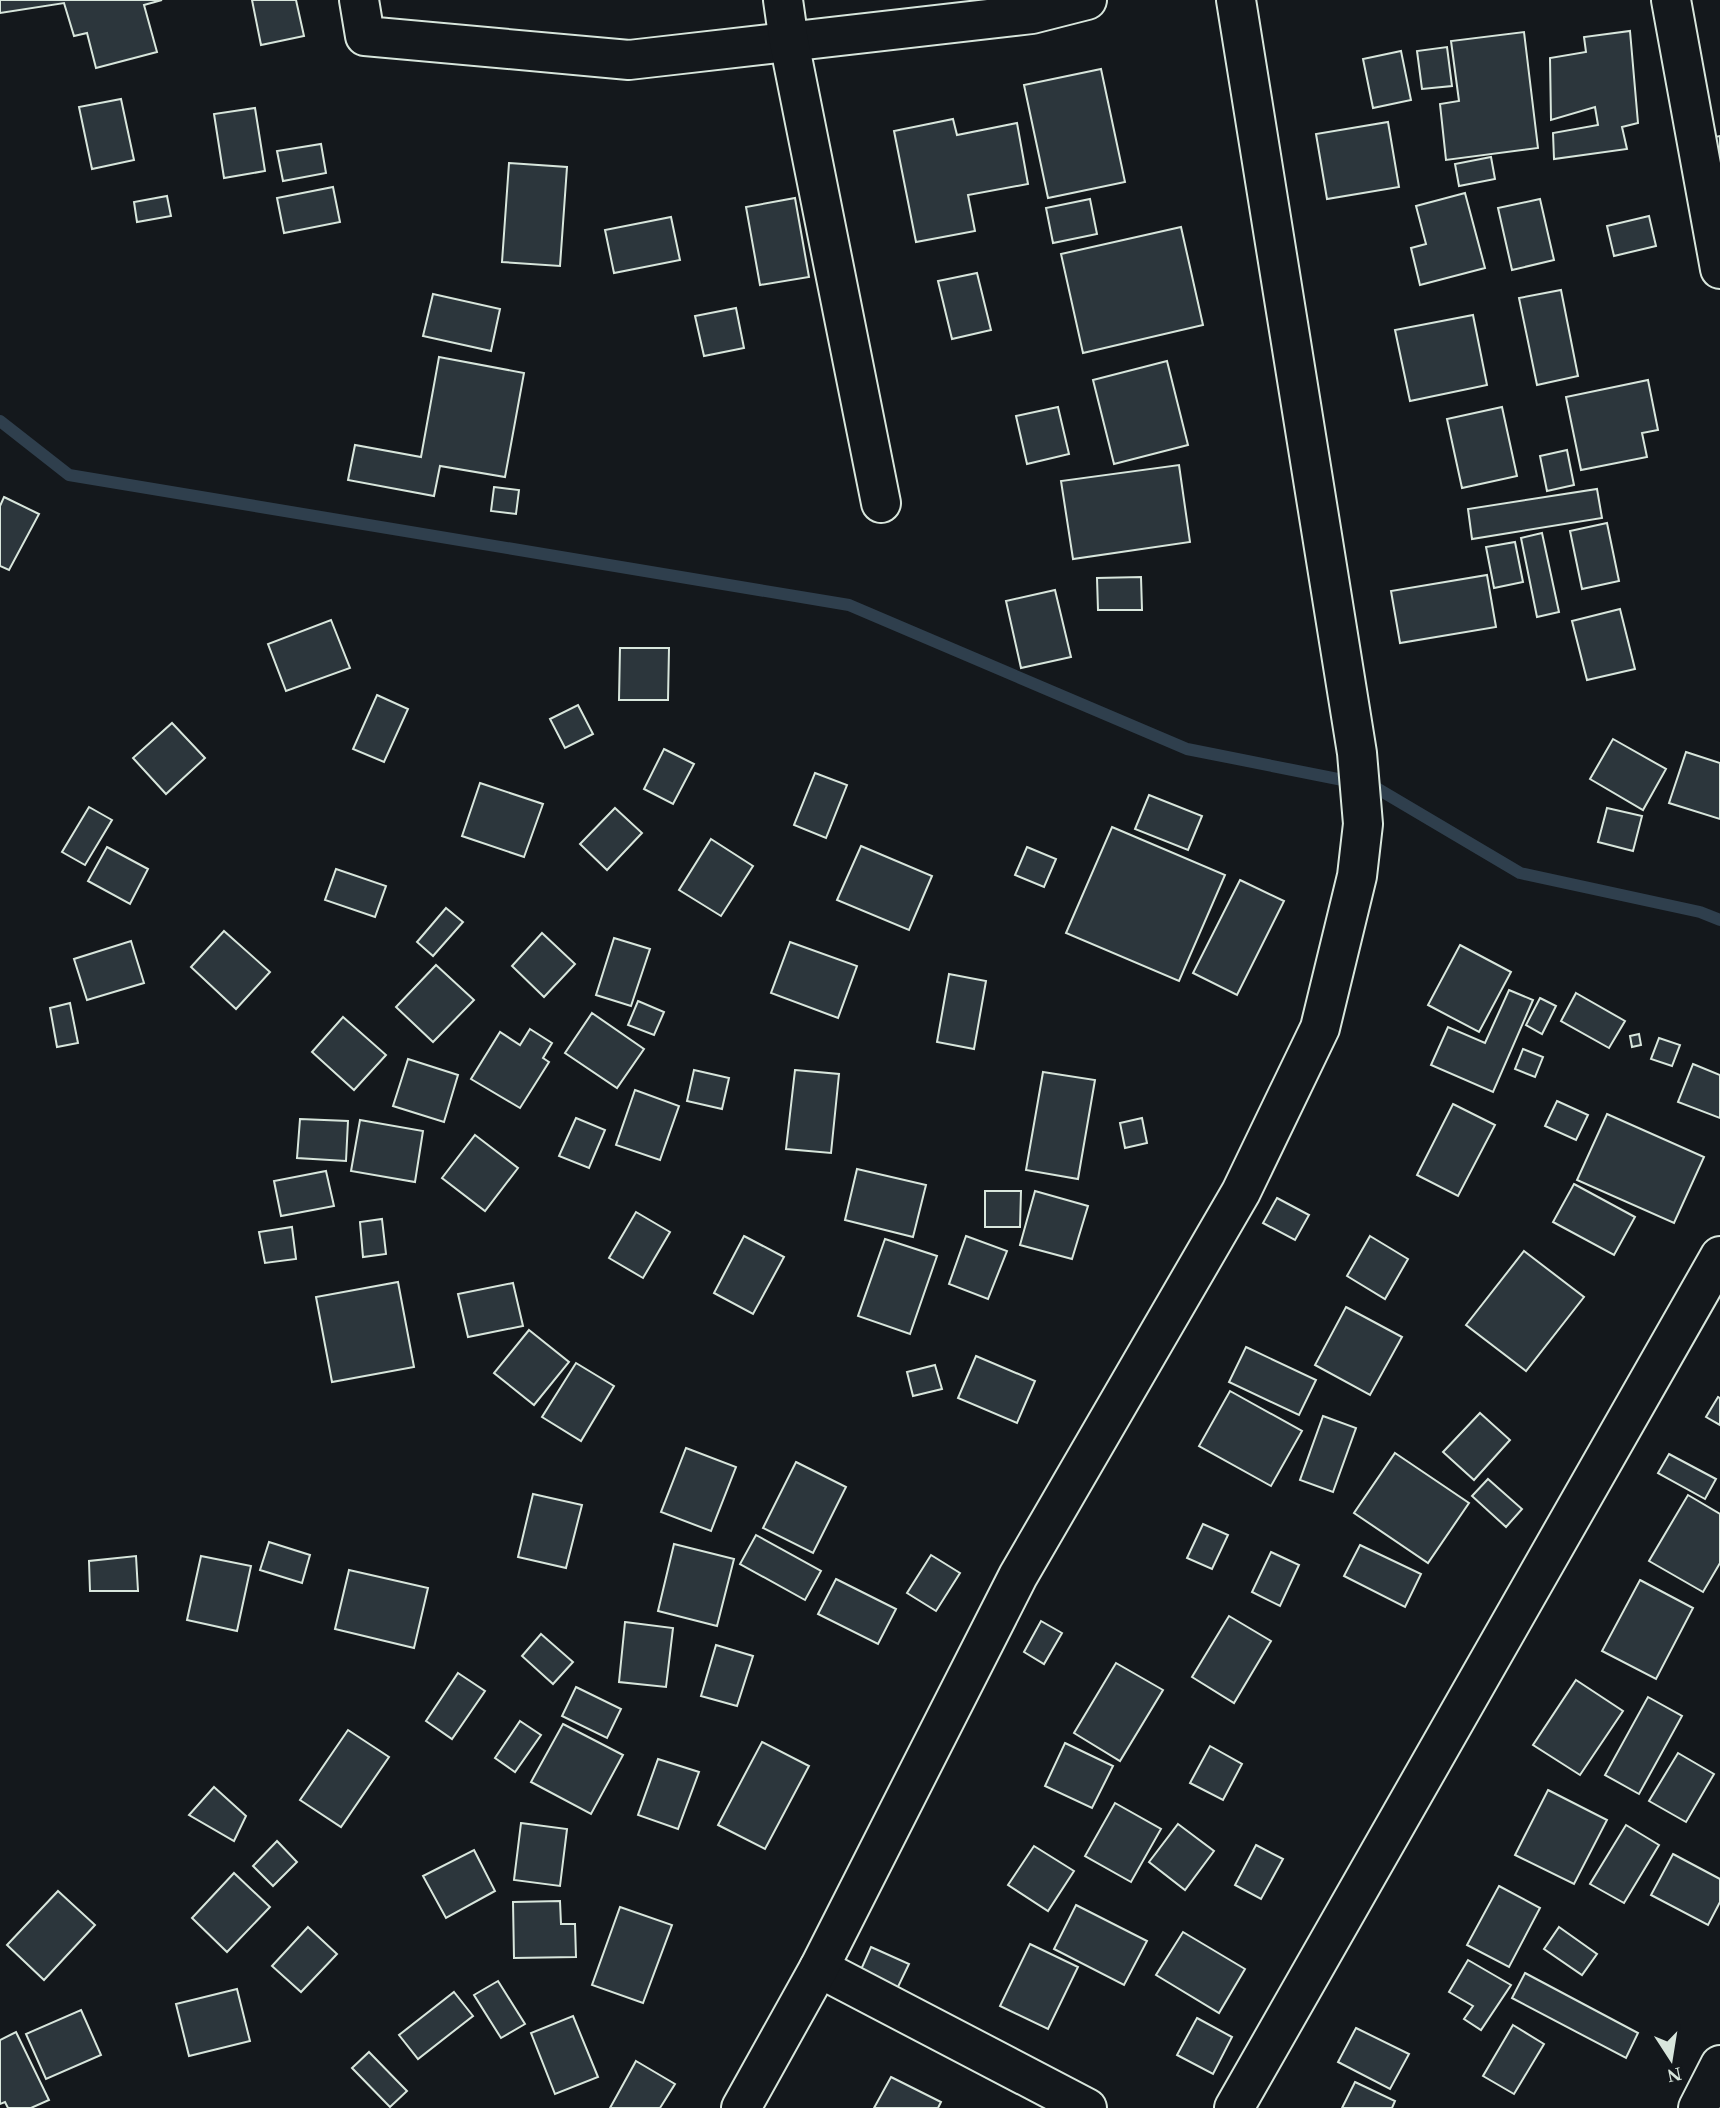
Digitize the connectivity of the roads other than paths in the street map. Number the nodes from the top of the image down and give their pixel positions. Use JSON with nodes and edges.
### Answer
{"nodes":[{"id":1,"x":359,"y":0,"type":"edge"},
{"id":2,"x":782,"y":0,"type":"edge"},
{"id":3,"x":1087,"y":0,"type":"edge"},
{"id":4,"x":1236,"y":0,"type":"edge"},
{"id":5,"x":1671,"y":0,"type":"edge"},
{"id":6,"x":789,"y":42,"type":"junction"},
{"id":7,"x":1720,"y":269,"type":"edge"},
{"id":8,"x":881,"y":503,"type":"dead end"},
{"id":9,"x":1720,"y":1256,"type":"edge"},
{"id":10,"x":819,"y":1968,"type":"junction"},
{"id":11,"x":1720,"y":2065,"type":"edge"},
{"id":12,"x":741,"y":2108,"type":"edge"},
{"id":13,"x":1087,"y":2108,"type":"edge"},
{"id":14,"x":1234,"y":2108,"type":"edge"},
{"id":15,"x":1698,"y":2108,"type":"edge"}],
"edges":[{"from":1,"to":6,"type":"street"},
{"from":2,"to":6,"type":"street"},
{"from":3,"to":6,"type":"street"},
{"from":4,"to":10,"type":"street"},
{"from":5,"to":7,"type":"street"},
{"from":6,"to":8,"type":"street"},
{"from":9,"to":14,"type":"street"},
{"from":10,"to":12,"type":"street"},
{"from":10,"to":13,"type":"street"},
{"from":11,"to":15,"type":"street"}]}
